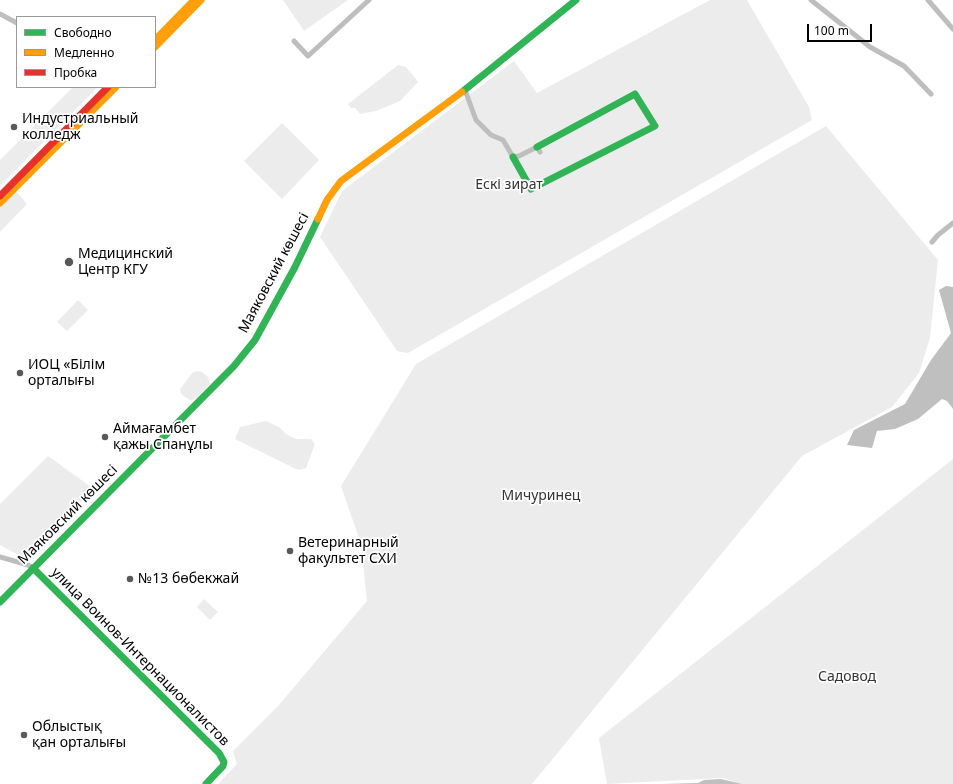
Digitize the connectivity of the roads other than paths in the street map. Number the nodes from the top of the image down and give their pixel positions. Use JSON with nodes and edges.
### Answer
{"nodes":[{"id":1,"x":194,"y":0,"type":"edge"},
{"id":2,"x":201,"y":0,"type":"edge"},
{"id":3,"x":369,"y":0,"type":"edge"},
{"id":4,"x":576,"y":0,"type":"edge"},
{"id":5,"x":811,"y":0,"type":"edge"},
{"id":6,"x":928,"y":0,"type":"edge"},
{"id":7,"x":0,"y":14,"type":"edge"},
{"id":8,"x":16,"y":22,"type":"edge"},
{"id":9,"x":953,"y":29,"type":"edge"},
{"id":10,"x":156,"y":39,"type":"edge"},
{"id":11,"x":294,"y":41,"type":"dead end"},
{"id":12,"x":156,"y":46,"type":"edge"},
{"id":13,"x":465,"y":90,"type":"junction"},
{"id":14,"x":104,"y":91,"type":"edge"},
{"id":15,"x":931,"y":94,"type":"dead end"},
{"id":16,"x":538,"y":150,"type":"joint"},
{"id":17,"x":513,"y":157,"type":"junction"},
{"id":18,"x":0,"y":196,"type":"edge"},
{"id":19,"x":0,"y":203,"type":"edge"},
{"id":20,"x":953,"y":223,"type":"edge"},
{"id":21,"x":932,"y":242,"type":"dead end"},
{"id":22,"x":0,"y":557,"type":"edge"},
{"id":23,"x":33,"y":568,"type":"junction"},
{"id":24,"x":0,"y":602,"type":"edge"},
{"id":25,"x":206,"y":784,"type":"edge"}],
"edges":[{"from":1,"to":10,"type":"main road"},
{"from":2,"to":12,"type":"main road"},
{"from":3,"to":11,"type":"street"},
{"from":4,"to":13,"type":"main road","name":"Маяковский көшесі"},
{"from":5,"to":15,"type":"street"},
{"from":6,"to":9,"type":"street"},
{"from":7,"to":8,"type":"street"},
{"from":13,"to":17,"type":"street"},
{"from":13,"to":23,"type":"main road","name":"Маяковский көшесі"},
{"from":14,"to":18,"type":"main road"},
{"from":14,"to":19,"type":"main road"},
{"from":16,"to":17,"type":"street"},
{"from":16,"to":17,"type":"main road"},
{"from":20,"to":21,"type":"street"},
{"from":22,"to":23,"type":"street"},
{"from":23,"to":24,"type":"main road","name":"Маяковский көшесі"},
{"from":23,"to":25,"type":"main road","name":"улица Воинов-Интернационалистов"}]}
